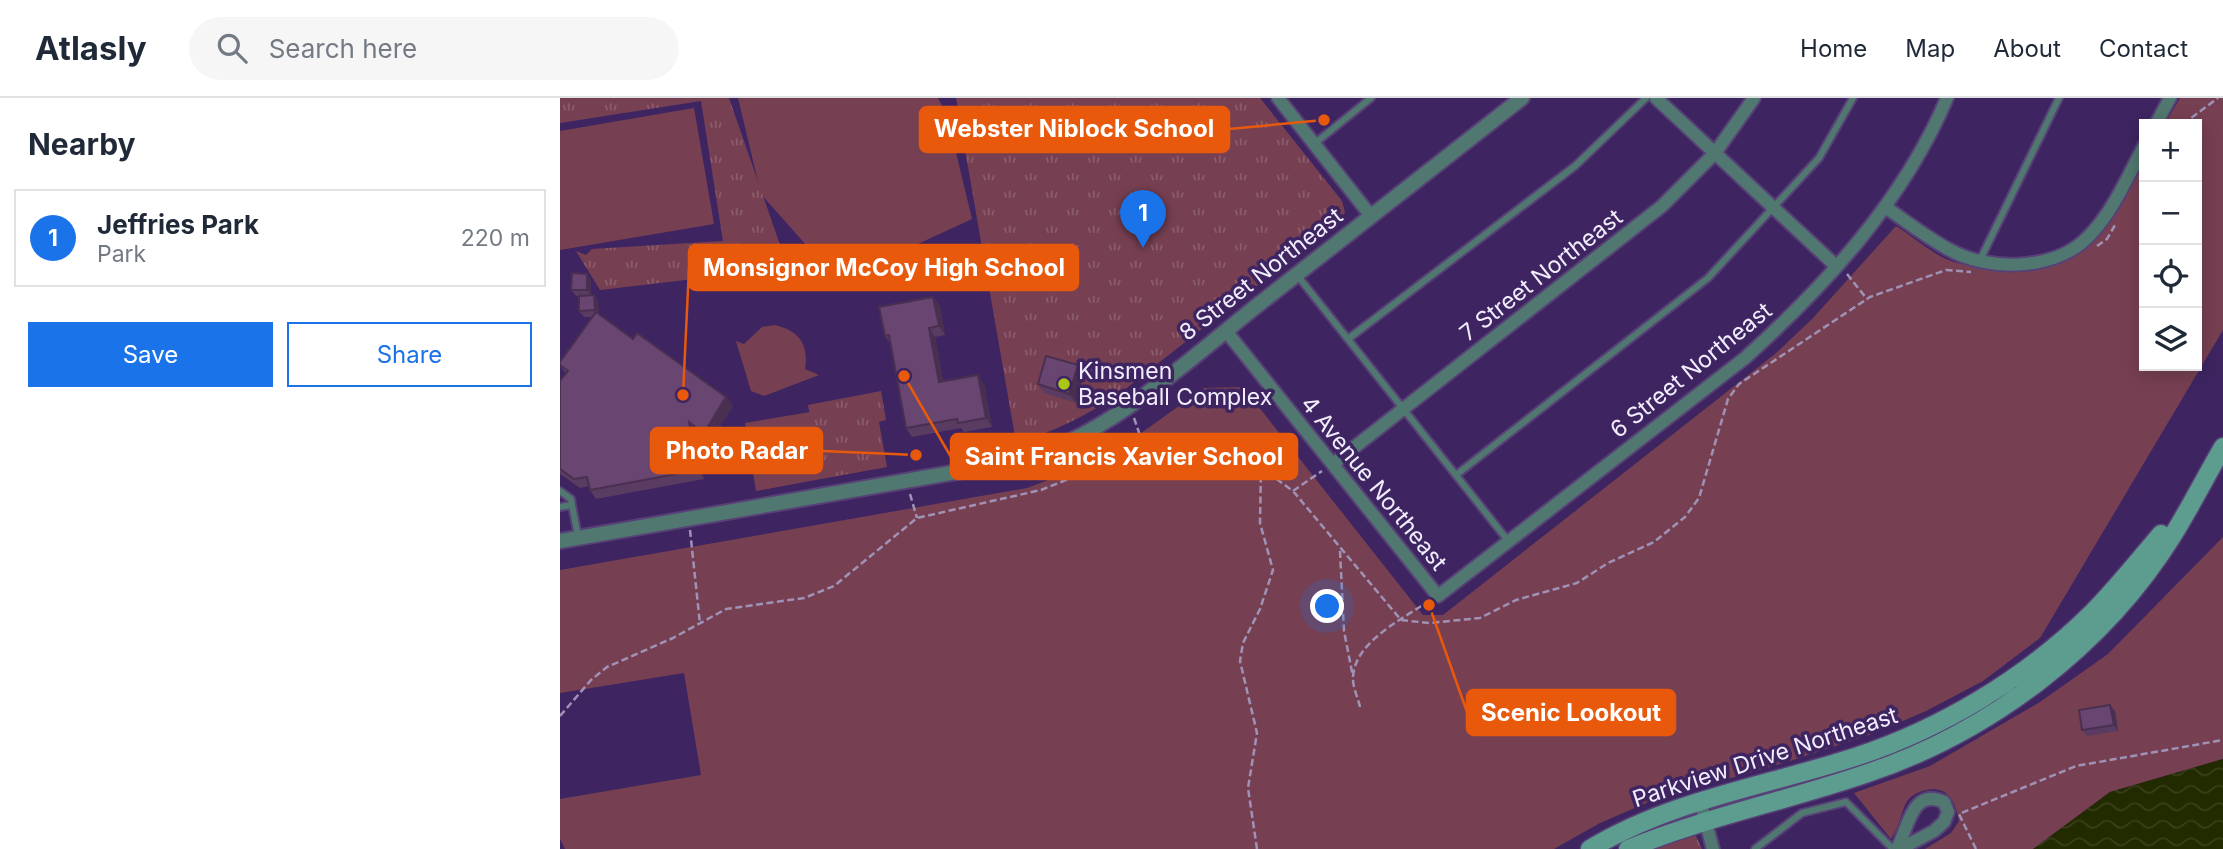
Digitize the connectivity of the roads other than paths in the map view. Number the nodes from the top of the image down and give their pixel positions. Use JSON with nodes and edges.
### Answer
{"nodes":[{"id":1,"x":1278,"y":98,"type":"edge"},
{"id":2,"x":1371,"y":98,"type":"edge"},
{"id":3,"x":1522,"y":98,"type":"edge"},
{"id":4,"x":1646,"y":98,"type":"edge"},
{"id":5,"x":1656,"y":98,"type":"edge"},
{"id":6,"x":1754,"y":98,"type":"edge"},
{"id":7,"x":1853,"y":98,"type":"edge"},
{"id":8,"x":1947,"y":98,"type":"edge"},
{"id":9,"x":2059,"y":98,"type":"edge"},
{"id":10,"x":2170,"y":98,"type":"edge"},
{"id":11,"x":2159,"y":119,"type":"edge"},
{"id":12,"x":1314,"y":144,"type":"junction"},
{"id":13,"x":1715,"y":153,"type":"junction"},
{"id":14,"x":2139,"y":155,"type":"edge"},
{"id":15,"x":1885,"y":207,"type":"junction"},
{"id":16,"x":1775,"y":209,"type":"junction"},
{"id":17,"x":1371,"y":216,"type":"junction"},
{"id":18,"x":1980,"y":260,"type":"junction"},
{"id":19,"x":1836,"y":266,"type":"junction"},
{"id":20,"x":1297,"y":275,"type":"junction"},
{"id":21,"x":1226,"y":331,"type":"junction"},
{"id":22,"x":1348,"y":339,"type":"junction"},
{"id":23,"x":1403,"y":409,"type":"junction"},
{"id":24,"x":2223,"y":447,"type":"edge"},
{"id":25,"x":1333,"y":464,"type":"junction"},
{"id":26,"x":1456,"y":475,"type":"junction"},
{"id":27,"x":2201,"y":486,"type":"junction"},
{"id":28,"x":560,"y":491,"type":"edge"},
{"id":29,"x":572,"y":505,"type":"junction"},
{"id":30,"x":560,"y":507,"type":"edge"},
{"id":31,"x":579,"y":538,"type":"junction"},
{"id":32,"x":560,"y":541,"type":"edge"},
{"id":33,"x":1509,"y":542,"type":"junction"},
{"id":34,"x":1438,"y":596,"type":"joint"},
{"id":35,"x":1700,"y":801,"type":"junction"},
{"id":36,"x":1705,"y":820,"type":"junction"},
{"id":37,"x":1590,"y":849,"type":"edge"},
{"id":38,"x":1628,"y":849,"type":"edge"},
{"id":39,"x":1713,"y":849,"type":"edge"},
{"id":40,"x":1755,"y":849,"type":"edge"},
{"id":41,"x":1897,"y":849,"type":"edge"}],
"edges":[{"from":1,"to":12,"type":"street"},
{"from":2,"to":12,"type":"lane"},
{"from":3,"to":17,"type":"street","name":"8 Street Northeast"},
{"from":4,"to":22,"type":"lane"},
{"from":5,"to":13,"type":"street"},
{"from":6,"to":13,"type":"street","name":"7 Street Northeast"},
{"from":7,"to":16,"type":"lane"},
{"from":8,"to":15,"type":"street","name":"6 Street Northeast"},
{"from":9,"to":18,"type":"lane"},
{"from":10,"to":11,"type":"street"},
{"from":12,"to":17,"type":"street"},
{"from":13,"to":16,"type":"street"},
{"from":13,"to":23,"type":"street","name":"7 Street Northeast"},
{"from":14,"to":18,"type":"street"},
{"from":15,"to":18,"type":"street"},
{"from":15,"to":19,"type":"street","name":"6 Street Northeast"},
{"from":16,"to":19,"type":"street"},
{"from":16,"to":26,"type":"lane"},
{"from":17,"to":20,"type":"street","name":"8 Street Northeast"},
{"from":19,"to":33,"type":"street","name":"6 Street Northeast"},
{"from":20,"to":21,"type":"street","name":"8 Street Northeast"},
{"from":20,"to":22,"type":"lane"},
{"from":21,"to":25,"type":"street","name":"4 Avenue Northeast"},
{"from":21,"to":31,"type":"street","name":"8 Street Northeast"},
{"from":22,"to":23,"type":"lane"},
{"from":23,"to":25,"type":"street","name":"7 Street Northeast"},
{"from":23,"to":26,"type":"lane"},
{"from":24,"to":27,"type":"main road","name":"Parkview Drive Northeast"},
{"from":25,"to":34,"type":"street","name":"4 Avenue Northeast"},
{"from":26,"to":33,"type":"lane"},
{"from":27,"to":35,"type":"main road","name":"Parkview Drive Northeast"},
{"from":27,"to":36,"type":"main road","name":"Parkview Drive Northeast"},
{"from":28,"to":29,"type":"lane"},
{"from":29,"to":30,"type":"lane"},
{"from":29,"to":31,"type":"lane"},
{"from":31,"to":32,"type":"street","name":"8 Street Northeast"},
{"from":33,"to":34,"type":"street","name":"6 Street Northeast"},
{"from":35,"to":36,"type":"street"},
{"from":35,"to":37,"type":"main road","name":"Parkview Drive Northeast"},
{"from":36,"to":38,"type":"main road","name":"Parkview Drive Northeast"},
{"from":36,"to":39,"type":"street"},
{"from":40,"to":41,"type":"lane"}]}
